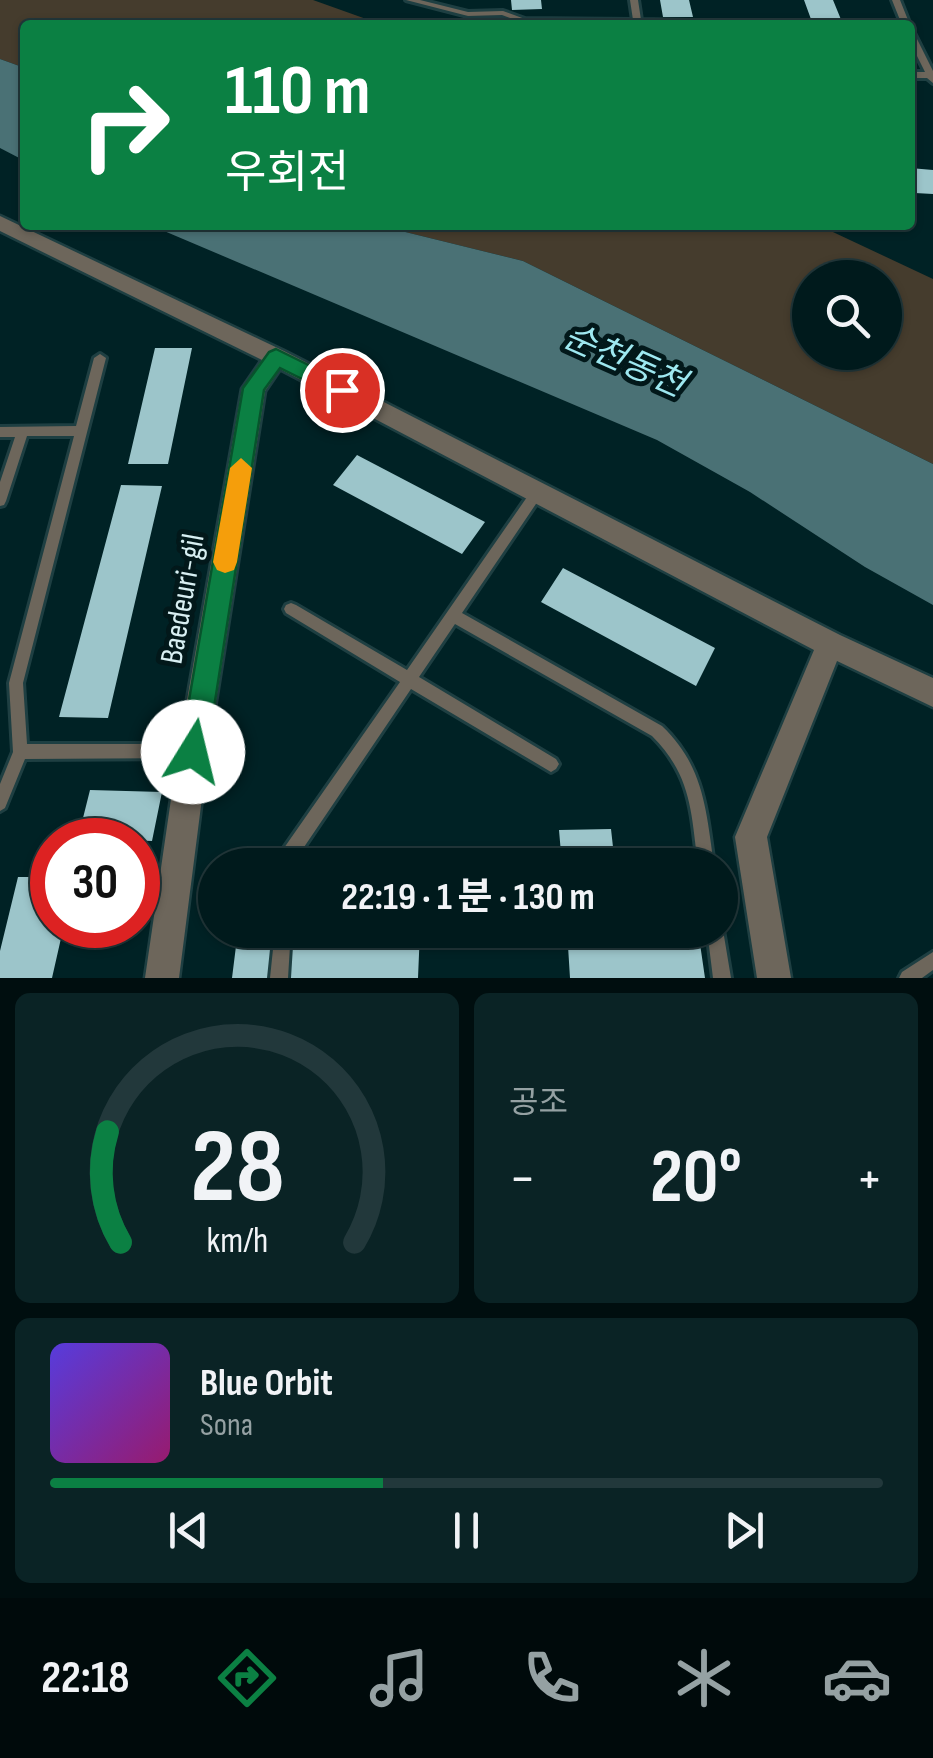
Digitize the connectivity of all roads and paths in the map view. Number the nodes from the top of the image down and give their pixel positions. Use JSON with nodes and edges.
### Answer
{"nodes":[{"id":1,"x":410,"y":0,"type":"edge"},
{"id":2,"x":521,"y":20,"type":"edge"},
{"id":3,"x":915,"y":44,"type":"edge"},
{"id":4,"x":932,"y":77,"type":"edge"},
{"id":5,"x":2,"y":227,"type":"edge"},
{"id":6,"x":276,"y":357,"type":"junction"},
{"id":7,"x":100,"y":358,"type":"dead end"},
{"id":8,"x":80,"y":431,"type":"junction"},
{"id":9,"x":0,"y":432,"type":"edge"},
{"id":10,"x":22,"y":432,"type":"junction"},
{"id":11,"x":538,"y":491,"type":"junction"},
{"id":12,"x":0,"y":501,"type":"edge"},
{"id":13,"x":292,"y":609,"type":"dead end"},
{"id":14,"x":453,"y":615,"type":"junction"},
{"id":15,"x":830,"y":644,"type":"junction"},
{"id":16,"x":409,"y":680,"type":"junction"},
{"id":17,"x":933,"y":692,"type":"edge"},
{"id":18,"x":20,"y":752,"type":"junction"},
{"id":19,"x":193,"y":752,"type":"junction"},
{"id":20,"x":551,"y":764,"type":"dead end"},
{"id":21,"x":0,"y":802,"type":"edge"},
{"id":22,"x":294,"y":848,"type":"edge"},
{"id":23,"x":703,"y":848,"type":"edge"},
{"id":24,"x":282,"y":948,"type":"edge"},
{"id":25,"x":718,"y":948,"type":"edge"},
{"id":26,"x":933,"y":960,"type":"edge"},
{"id":27,"x":162,"y":978,"type":"edge"},
{"id":28,"x":279,"y":978,"type":"edge"},
{"id":29,"x":722,"y":978,"type":"edge"},
{"id":30,"x":774,"y":978,"type":"edge"},
{"id":31,"x":908,"y":978,"type":"edge"}],
"edges":[{"from":1,"to":2,"type":"lane"},
{"from":3,"to":4,"type":"lane"},
{"from":5,"to":6,"type":"street"},
{"from":6,"to":11,"type":"street"},
{"from":6,"to":19,"type":"street","name":"Baedeuri-gil"},
{"from":7,"to":8,"type":"lane"},
{"from":8,"to":10,"type":"lane"},
{"from":8,"to":18,"type":"lane"},
{"from":9,"to":10,"type":"lane"},
{"from":10,"to":12,"type":"lane"},
{"from":11,"to":14,"type":"lane"},
{"from":11,"to":15,"type":"street"},
{"from":13,"to":16,"type":"lane"},
{"from":14,"to":16,"type":"lane"},
{"from":14,"to":23,"type":"lane"},
{"from":15,"to":17,"type":"street"},
{"from":15,"to":30,"type":"street"},
{"from":16,"to":20,"type":"lane"},
{"from":16,"to":22,"type":"lane"},
{"from":18,"to":19,"type":"lane"},
{"from":18,"to":21,"type":"lane"},
{"from":19,"to":27,"type":"street","name":"Baedeuri-gil"},
{"from":24,"to":28,"type":"lane"},
{"from":25,"to":29,"type":"lane"},
{"from":26,"to":31,"type":"lane"}]}
